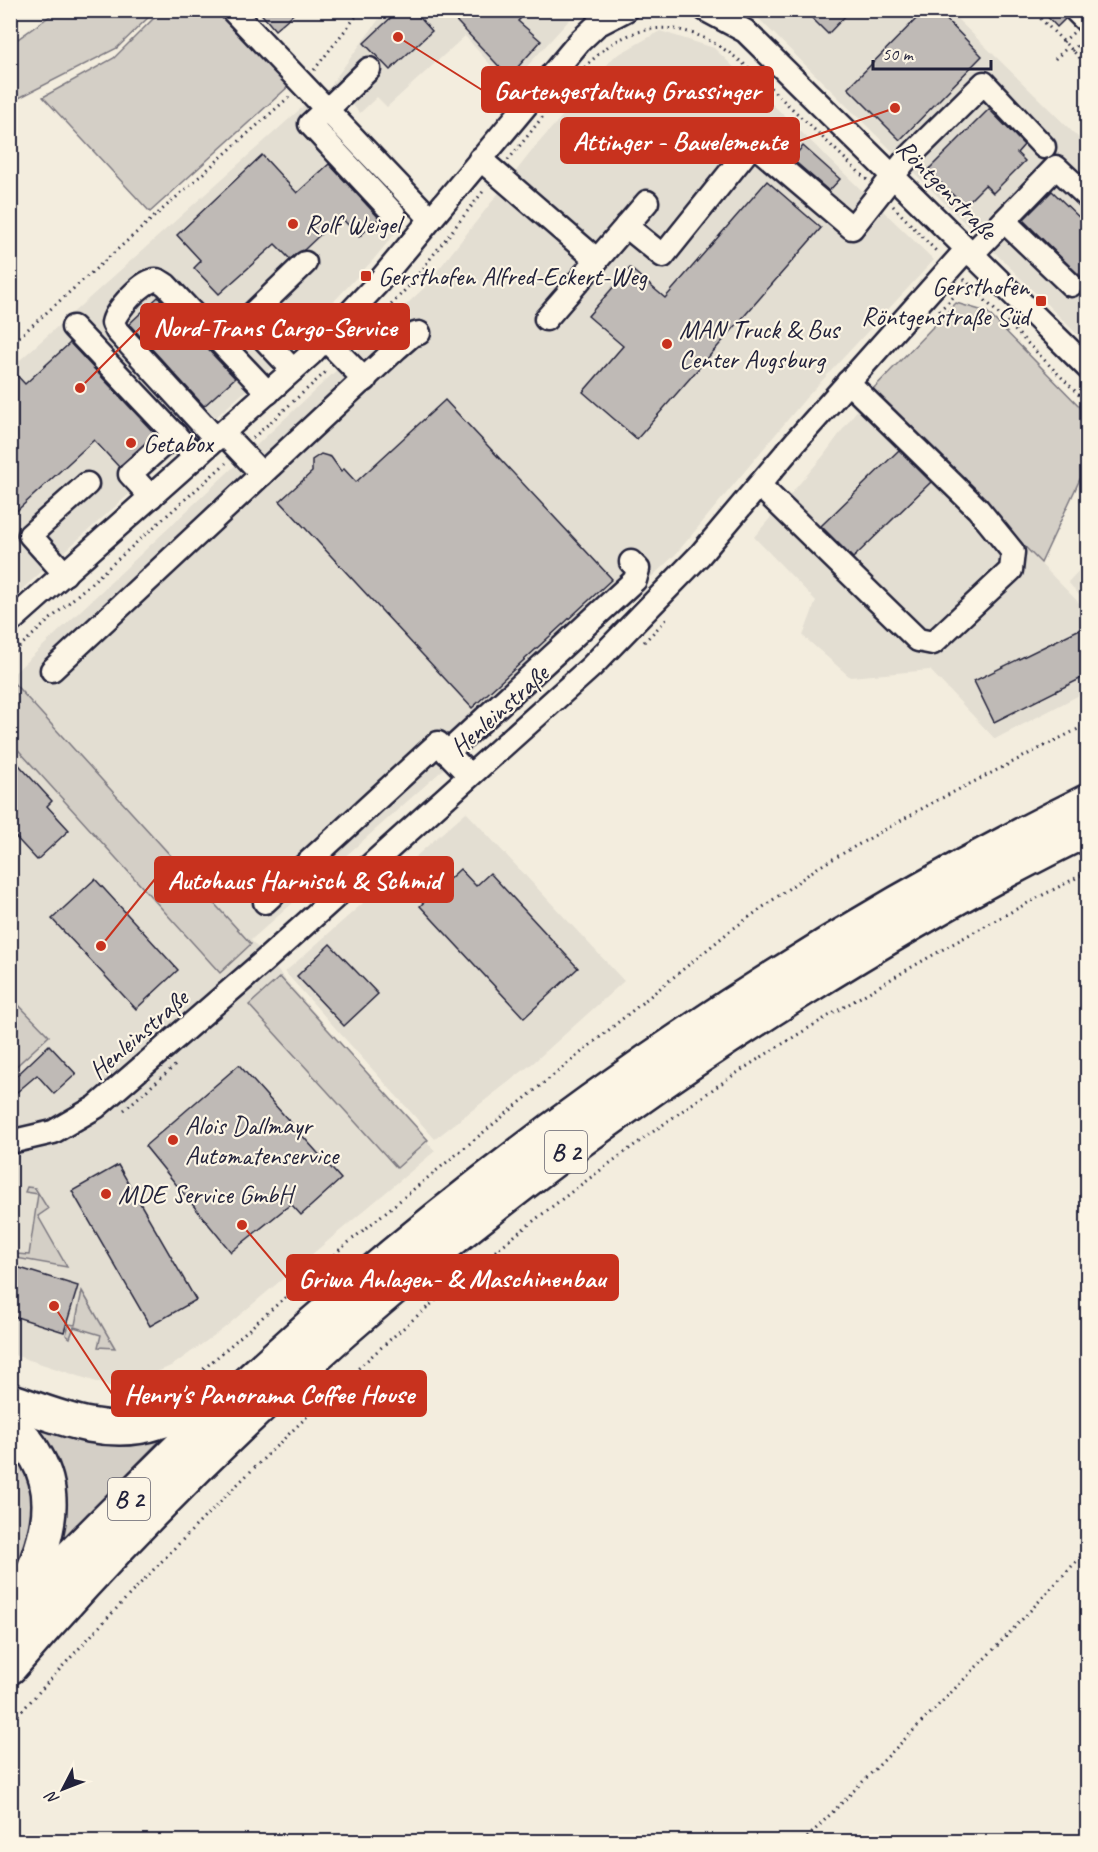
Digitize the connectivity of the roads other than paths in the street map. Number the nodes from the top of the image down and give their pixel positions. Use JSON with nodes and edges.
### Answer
{"nodes":[{"id":1,"x":232,"y":10,"type":"edge"},
{"id":2,"x":626,"y":10,"type":"edge"},
{"id":3,"x":706,"y":10,"type":"edge"},
{"id":4,"x":1075,"y":10,"type":"edge"},
{"id":5,"x":1088,"y":23,"type":"edge"},
{"id":6,"x":369,"y":69,"type":"dead end"},
{"id":7,"x":327,"y":110,"type":"junction"},
{"id":8,"x":1044,"y":147,"type":"dead end"},
{"id":9,"x":374,"y":159,"type":"junction"},
{"id":10,"x":480,"y":159,"type":"junction"},
{"id":11,"x":357,"y":175,"type":"junction"},
{"id":12,"x":894,"y":176,"type":"junction"},
{"id":13,"x":1088,"y":197,"type":"edge"},
{"id":14,"x":647,"y":202,"type":"dead end"},
{"id":15,"x":394,"y":214,"type":"dead end"},
{"id":16,"x":431,"y":219,"type":"junction"},
{"id":17,"x":1004,"y":221,"type":"junction"},
{"id":18,"x":627,"y":226,"type":"junction"},
{"id":19,"x":969,"y":252,"type":"junction"},
{"id":20,"x":597,"y":260,"type":"junction"},
{"id":21,"x":305,"y":263,"type":"dead end"},
{"id":22,"x":1071,"y":285,"type":"dead end"},
{"id":23,"x":546,"y":319,"type":"dead end"},
{"id":24,"x":73,"y":327,"type":"dead end"},
{"id":25,"x":419,"y":333,"type":"dead end"},
{"id":26,"x":325,"y":339,"type":"junction"},
{"id":27,"x":1088,"y":368,"type":"edge"},
{"id":28,"x":293,"y":370,"type":"junction"},
{"id":29,"x":365,"y":380,"type":"junction"},
{"id":30,"x":848,"y":382,"type":"junction"},
{"id":31,"x":268,"y":393,"type":"junction"},
{"id":32,"x":175,"y":435,"type":"junction"},
{"id":33,"x":220,"y":436,"type":"junction"},
{"id":34,"x":196,"y":457,"type":"junction"},
{"id":35,"x":262,"y":474,"type":"junction"},
{"id":36,"x":87,"y":484,"type":"dead end"},
{"id":37,"x":760,"y":486,"type":"junction"},
{"id":38,"x":151,"y":497,"type":"junction"},
{"id":39,"x":631,"y":562,"type":"dead end"},
{"id":40,"x":65,"y":574,"type":"junction"},
{"id":41,"x":14,"y":612,"type":"edge"},
{"id":42,"x":52,"y":670,"type":"dead end"},
{"id":43,"x":447,"y":753,"type":"junction"},
{"id":44,"x":469,"y":775,"type":"junction"},
{"id":45,"x":1088,"y":801,"type":"edge"},
{"id":46,"x":1088,"y":829,"type":"edge"},
{"id":47,"x":266,"y":902,"type":"dead end"},
{"id":48,"x":10,"y":1142,"type":"edge"},
{"id":49,"x":245,"y":1383,"type":"junction"},
{"id":50,"x":10,"y":1400,"type":"edge"},
{"id":51,"x":10,"y":1426,"type":"edge"},
{"id":52,"x":13,"y":1618,"type":"edge"},
{"id":53,"x":10,"y":1667,"type":"edge"}],
"edges":[{"from":1,"to":7,"type":"street"},
{"from":2,"to":10,"type":"street"},
{"from":3,"to":12,"type":"street","name":"Röntgenstraße"},
{"from":4,"to":5,"type":"street"},
{"from":6,"to":7,"type":"street"},
{"from":7,"to":9,"type":"street"},
{"from":7,"to":11,"type":"street"},
{"from":8,"to":12,"type":"street"},
{"from":9,"to":11,"type":"street"},
{"from":9,"to":16,"type":"street"},
{"from":10,"to":16,"type":"street"},
{"from":10,"to":20,"type":"street"},
{"from":11,"to":15,"type":"street"},
{"from":12,"to":18,"type":"street"},
{"from":12,"to":19,"type":"street","name":"Röntgenstraße"},
{"from":13,"to":17,"type":"street","name":"Henleinstraße"},
{"from":14,"to":18,"type":"street"},
{"from":16,"to":26,"type":"street"},
{"from":17,"to":19,"type":"street","name":"Henleinstraße"},
{"from":17,"to":22,"type":"street"},
{"from":18,"to":20,"type":"street"},
{"from":19,"to":27,"type":"street","name":"Röntgenstraße"},
{"from":19,"to":30,"type":"street","name":"Henleinstraße"},
{"from":20,"to":23,"type":"street"},
{"from":21,"to":28,"type":"street"},
{"from":24,"to":32,"type":"street"},
{"from":25,"to":29,"type":"street"},
{"from":26,"to":28,"type":"street"},
{"from":26,"to":29,"type":"street"},
{"from":28,"to":31,"type":"street"},
{"from":29,"to":35,"type":"street"},
{"from":30,"to":37,"type":"street","name":"Henleinstraße"},
{"from":30,"to":37,"type":"street"},
{"from":31,"to":33,"type":"street"},
{"from":31,"to":33,"type":"street"},
{"from":32,"to":34,"type":"street"},
{"from":32,"to":38,"type":"street"},
{"from":33,"to":34,"type":"street"},
{"from":33,"to":35,"type":"street"},
{"from":34,"to":38,"type":"street"},
{"from":35,"to":42,"type":"street"},
{"from":36,"to":40,"type":"street"},
{"from":37,"to":44,"type":"street","name":"Henleinstraße"},
{"from":38,"to":40,"type":"street"},
{"from":39,"to":43,"type":"street"},
{"from":40,"to":41,"type":"street"},
{"from":43,"to":44,"type":"street"},
{"from":43,"to":47,"type":"street"},
{"from":44,"to":48,"type":"street","name":"Henleinstraße"},
{"from":45,"to":49,"type":"highway","number":"B 2"},
{"from":46,"to":53,"type":"highway","number":"B 2"},
{"from":49,"to":50,"type":"highway","number":"B 2"},
{"from":49,"to":52,"type":"highway","number":"B 2"},
{"from":51,"to":52,"type":"highway","number":"B 2"}]}
